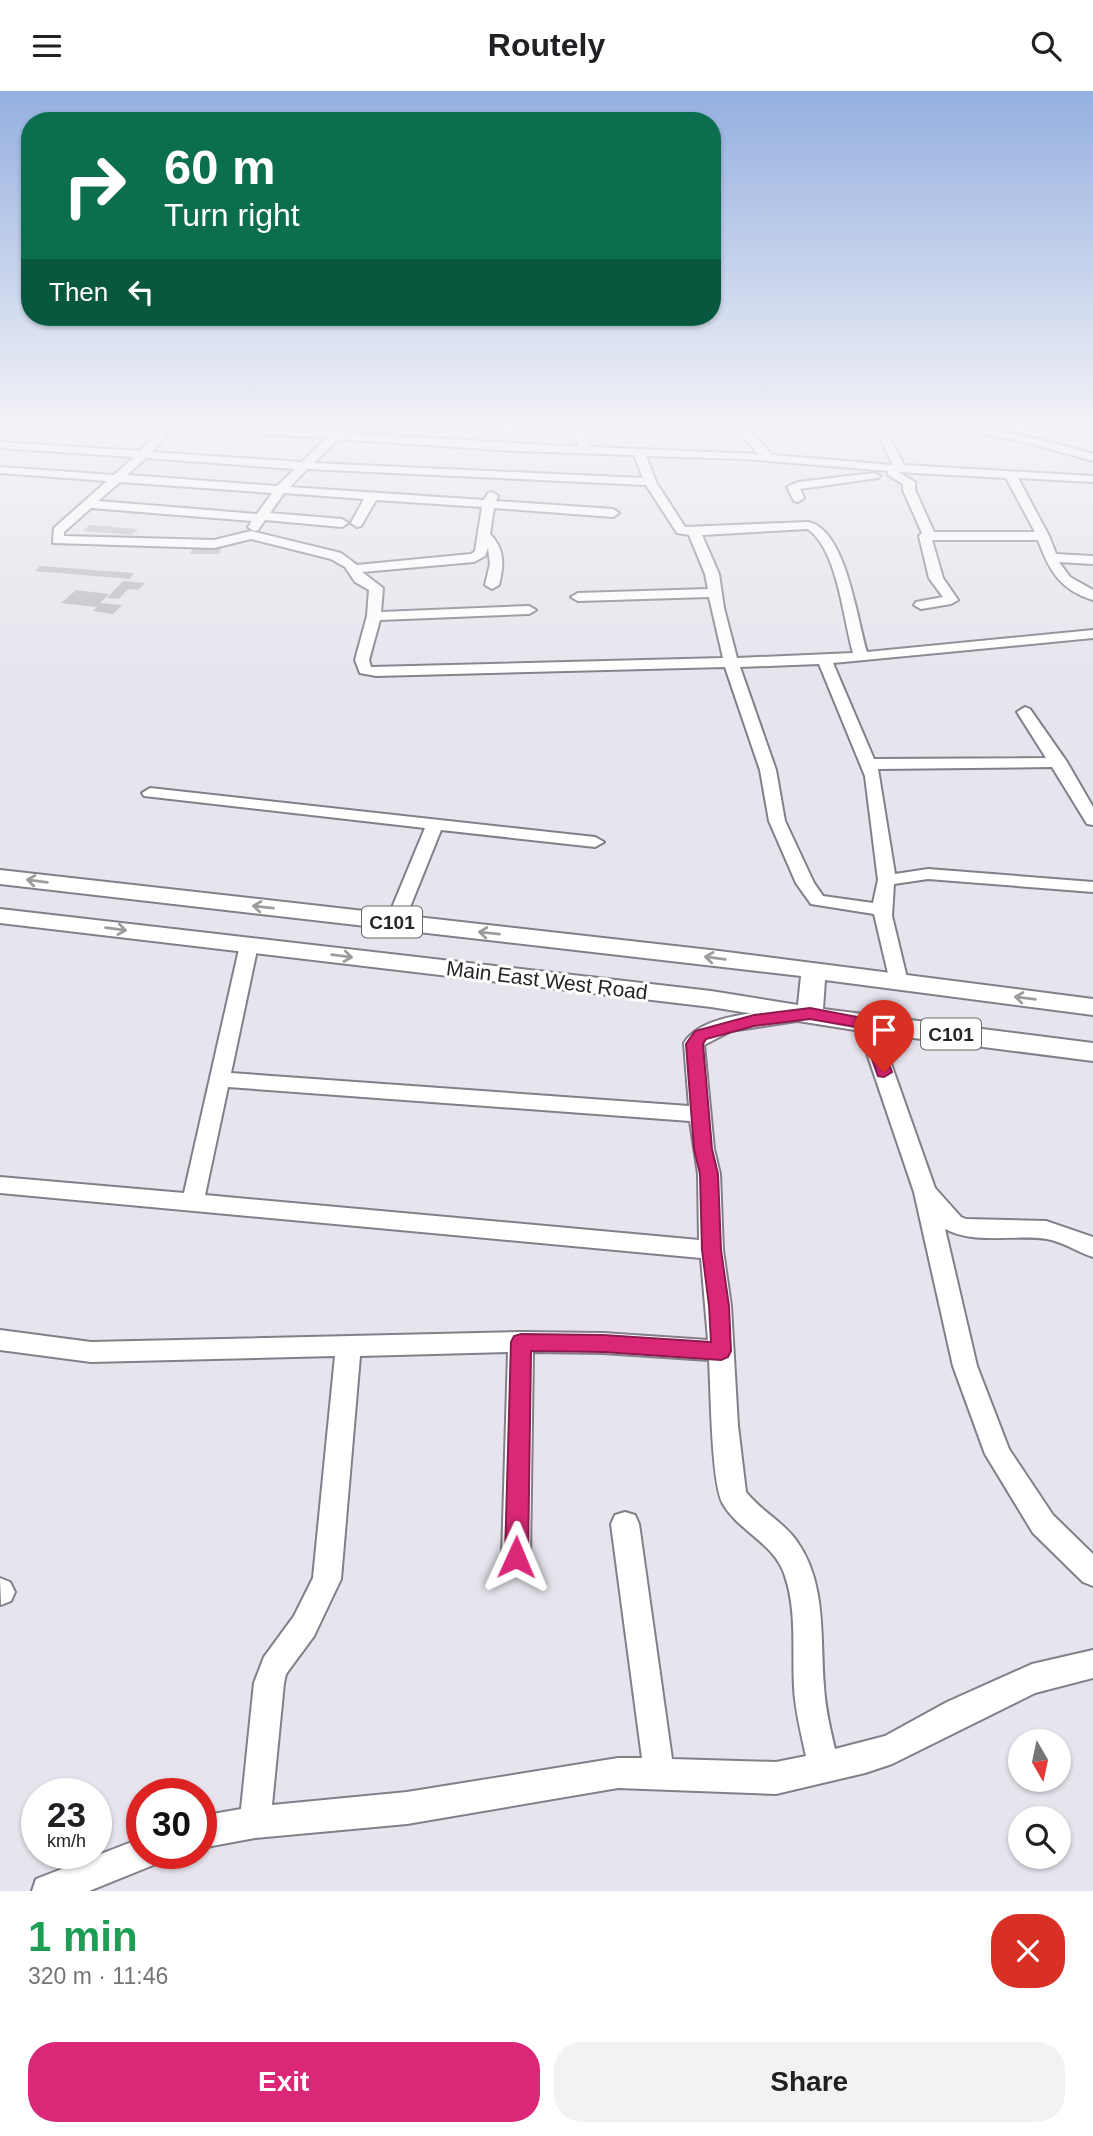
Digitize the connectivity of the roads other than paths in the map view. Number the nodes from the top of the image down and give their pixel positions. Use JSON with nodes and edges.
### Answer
{"nodes":[{"id":1,"x":78,"y":513,"type":"edge"},
{"id":2,"x":208,"y":513,"type":"edge"},
{"id":3,"x":264,"y":513,"type":"edge"},
{"id":4,"x":363,"y":513,"type":"edge"},
{"id":5,"x":487,"y":513,"type":"edge"},
{"id":6,"x":669,"y":513,"type":"edge"},
{"id":7,"x":919,"y":513,"type":"edge"},
{"id":8,"x":1028,"y":513,"type":"edge"},
{"id":9,"x":261,"y":517,"type":"junction"},
{"id":10,"x":342,"y":523,"type":"dead end"},
{"id":11,"x":357,"y":523,"type":"dead end"},
{"id":12,"x":694,"y":532,"type":"junction"},
{"id":13,"x":251,"y":535,"type":"junction"},
{"id":14,"x":484,"y":535,"type":"junction"},
{"id":15,"x":929,"y":535,"type":"junction"},
{"id":16,"x":1043,"y":536,"type":"junction"},
{"id":17,"x":1051,"y":558,"type":"junction"},
{"id":18,"x":1093,"y":560,"type":"edge"},
{"id":19,"x":354,"y":569,"type":"junction"},
{"id":20,"x":492,"y":585,"type":"dead end"},
{"id":21,"x":715,"y":593,"type":"junction"},
{"id":22,"x":1093,"y":596,"type":"edge"},
{"id":23,"x":578,"y":597,"type":"dead end"},
{"id":24,"x":921,"y":605,"type":"dead end"},
{"id":25,"x":529,"y":610,"type":"dead end"},
{"id":26,"x":374,"y":616,"type":"junction"},
{"id":27,"x":1093,"y":634,"type":"edge"},
{"id":28,"x":861,"y":657,"type":"junction"},
{"id":29,"x":824,"y":660,"type":"junction"},
{"id":30,"x":730,"y":662,"type":"junction"},
{"id":31,"x":1025,"y":712,"type":"dead end"},
{"id":32,"x":1059,"y":762,"type":"junction"},
{"id":33,"x":869,"y":764,"type":"junction"},
{"id":34,"x":150,"y":793,"type":"dead end"},
{"id":35,"x":1093,"y":820,"type":"edge"},
{"id":36,"x":435,"y":825,"type":"junction"},
{"id":37,"x":595,"y":842,"type":"dead end"},
{"id":38,"x":0,"y":877,"type":"edge"},
{"id":39,"x":887,"y":880,"type":"junction"},
{"id":40,"x":1093,"y":887,"type":"edge"},
{"id":41,"x":883,"y":910,"type":"junction"},
{"id":42,"x":0,"y":916,"type":"edge"},
{"id":43,"x":395,"y":922,"type":"junction"},
{"id":44,"x":248,"y":945,"type":"junction"},
{"id":45,"x":814,"y":971,"type":"junction"},
{"id":46,"x":898,"y":982,"type":"junction"},
{"id":47,"x":1093,"y":1007,"type":"edge"},
{"id":48,"x":810,"y":1014,"type":"junction"},
{"id":49,"x":867,"y":1024,"type":"junction"},
{"id":50,"x":1093,"y":1052,"type":"edge"},
{"id":51,"x":221,"y":1079,"type":"junction"},
{"id":52,"x":701,"y":1114,"type":"junction"},
{"id":53,"x":0,"y":1185,"type":"edge"},
{"id":54,"x":925,"y":1192,"type":"junction"},
{"id":55,"x":193,"y":1201,"type":"junction"},
{"id":56,"x":1093,"y":1248,"type":"edge"},
{"id":57,"x":711,"y":1250,"type":"junction"},
{"id":58,"x":0,"y":1340,"type":"edge"},
{"id":59,"x":521,"y":1342,"type":"junction"},
{"id":60,"x":348,"y":1348,"type":"junction"},
{"id":61,"x":721,"y":1351,"type":"junction"},
{"id":62,"x":625,"y":1524,"type":"dead end"},
{"id":63,"x":516,"y":1557,"type":"dead end"},
{"id":64,"x":1093,"y":1573,"type":"edge"},
{"id":65,"x":1093,"y":1664,"type":"edge"},
{"id":66,"x":824,"y":1768,"type":"junction"},
{"id":67,"x":659,"y":1773,"type":"junction"},
{"id":68,"x":255,"y":1822,"type":"junction"},
{"id":69,"x":217,"y":1829,"type":"edge"},
{"id":70,"x":126,"y":1860,"type":"edge"},
{"id":71,"x":48,"y":1891,"type":"edge"}],
"edges":[{"from":1,"to":13,"type":"street"},
{"from":2,"to":9,"type":"street"},
{"from":3,"to":9,"type":"street"},
{"from":4,"to":11,"type":"street"},
{"from":5,"to":14,"type":"street"},
{"from":6,"to":12,"type":"street"},
{"from":7,"to":15,"type":"street"},
{"from":8,"to":16,"type":"street"},
{"from":9,"to":10,"type":"street"},
{"from":9,"to":13,"type":"street"},
{"from":12,"to":21,"type":"street"},
{"from":12,"to":28,"type":"street"},
{"from":13,"to":19,"type":"street"},
{"from":14,"to":19,"type":"street"},
{"from":14,"to":20,"type":"street"},
{"from":15,"to":16,"type":"street"},
{"from":15,"to":24,"type":"street"},
{"from":16,"to":17,"type":"street"},
{"from":17,"to":18,"type":"street"},
{"from":17,"to":22,"type":"street"},
{"from":19,"to":26,"type":"street"},
{"from":21,"to":23,"type":"street"},
{"from":21,"to":30,"type":"street"},
{"from":25,"to":26,"type":"street"},
{"from":26,"to":30,"type":"street"},
{"from":27,"to":28,"type":"street"},
{"from":28,"to":29,"type":"street"},
{"from":29,"to":30,"type":"street"},
{"from":29,"to":33,"type":"street"},
{"from":30,"to":41,"type":"street"},
{"from":31,"to":32,"type":"street"},
{"from":32,"to":33,"type":"street"},
{"from":32,"to":35,"type":"street"},
{"from":33,"to":39,"type":"street"},
{"from":34,"to":36,"type":"street"},
{"from":36,"to":37,"type":"street"},
{"from":36,"to":43,"type":"street"},
{"from":43,"to":38,"type":"main road","name":"Main East West Road","number":"C101","one_way":true},
{"from":39,"to":40,"type":"street"},
{"from":39,"to":41,"type":"street"},
{"from":41,"to":46,"type":"street"},
{"from":42,"to":44,"type":"main road","name":"Main East West Road","number":"C101","one_way":true},
{"from":45,"to":43,"type":"main road","name":"Main East West Road","number":"C101","one_way":true},
{"from":44,"to":48,"type":"main road","name":"Main East West Road","number":"C101","one_way":true},
{"from":44,"to":51,"type":"street"},
{"from":45,"to":46,"type":"main road","name":"Main East West Road","number":"C101"},
{"from":45,"to":48,"type":"main road"},
{"from":47,"to":46,"type":"main road","name":"Main East West Road","number":"C101","one_way":true},
{"from":48,"to":49,"type":"main road","name":"Main East West Road","number":"C101"},
{"from":48,"to":52,"type":"street"},
{"from":49,"to":50,"type":"main road","name":"Main East West Road","number":"C101"},
{"from":49,"to":54,"type":"street"},
{"from":51,"to":52,"type":"street"},
{"from":51,"to":55,"type":"street"},
{"from":52,"to":57,"type":"street"},
{"from":53,"to":55,"type":"street"},
{"from":54,"to":56,"type":"street"},
{"from":54,"to":64,"type":"street"},
{"from":55,"to":57,"type":"street"},
{"from":57,"to":61,"type":"street"},
{"from":58,"to":60,"type":"street"},
{"from":59,"to":60,"type":"street"},
{"from":59,"to":61,"type":"street"},
{"from":59,"to":63,"type":"street"},
{"from":60,"to":68,"type":"street"},
{"from":61,"to":66,"type":"street"},
{"from":62,"to":67,"type":"street"},
{"from":65,"to":66,"type":"street"},
{"from":66,"to":67,"type":"street"},
{"from":67,"to":68,"type":"street"},
{"from":68,"to":69,"type":"street"},
{"from":70,"to":71,"type":"street"}]}
